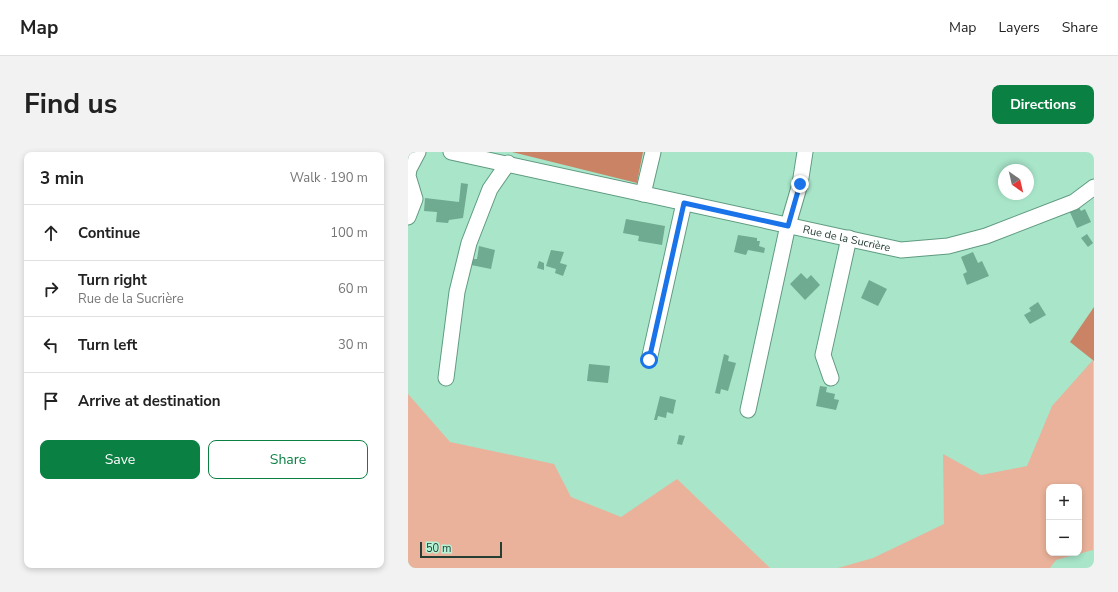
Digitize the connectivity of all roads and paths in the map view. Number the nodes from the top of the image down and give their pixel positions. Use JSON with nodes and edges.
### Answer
{"nodes":[{"id":1,"x":418,"y":152,"type":"edge"},
{"id":2,"x":451,"y":152,"type":"edge"},
{"id":3,"x":653,"y":152,"type":"edge"},
{"id":4,"x":805,"y":152,"type":"edge"},
{"id":5,"x":508,"y":163,"type":"junction"},
{"id":6,"x":1094,"y":187,"type":"edge"},
{"id":7,"x":643,"y":194,"type":"junction"},
{"id":8,"x":684,"y":203,"type":"junction"},
{"id":9,"x":408,"y":217,"type":"edge"},
{"id":10,"x":788,"y":226,"type":"junction"},
{"id":11,"x":849,"y":238,"type":"junction"},
{"id":12,"x":649,"y":360,"type":"dead end"},
{"id":13,"x":446,"y":378,"type":"dead end"},
{"id":14,"x":831,"y":378,"type":"dead end"},
{"id":15,"x":748,"y":410,"type":"dead end"}],
"edges":[{"from":1,"to":9,"type":"street"},
{"from":2,"to":5,"type":"street","name":"Rue de la Sucrière"},
{"from":3,"to":7,"type":"street"},
{"from":4,"to":10,"type":"street"},
{"from":5,"to":7,"type":"street","name":"Rue de la Sucrière"},
{"from":5,"to":13,"type":"street"},
{"from":6,"to":11,"type":"street","name":"Rue de la Sucrière"},
{"from":7,"to":8,"type":"street","name":"Rue de la Sucrière"},
{"from":8,"to":10,"type":"street","name":"Rue de la Sucrière"},
{"from":8,"to":12,"type":"street"},
{"from":10,"to":11,"type":"street","name":"Rue de la Sucrière"},
{"from":10,"to":15,"type":"street"},
{"from":11,"to":14,"type":"street"}]}
